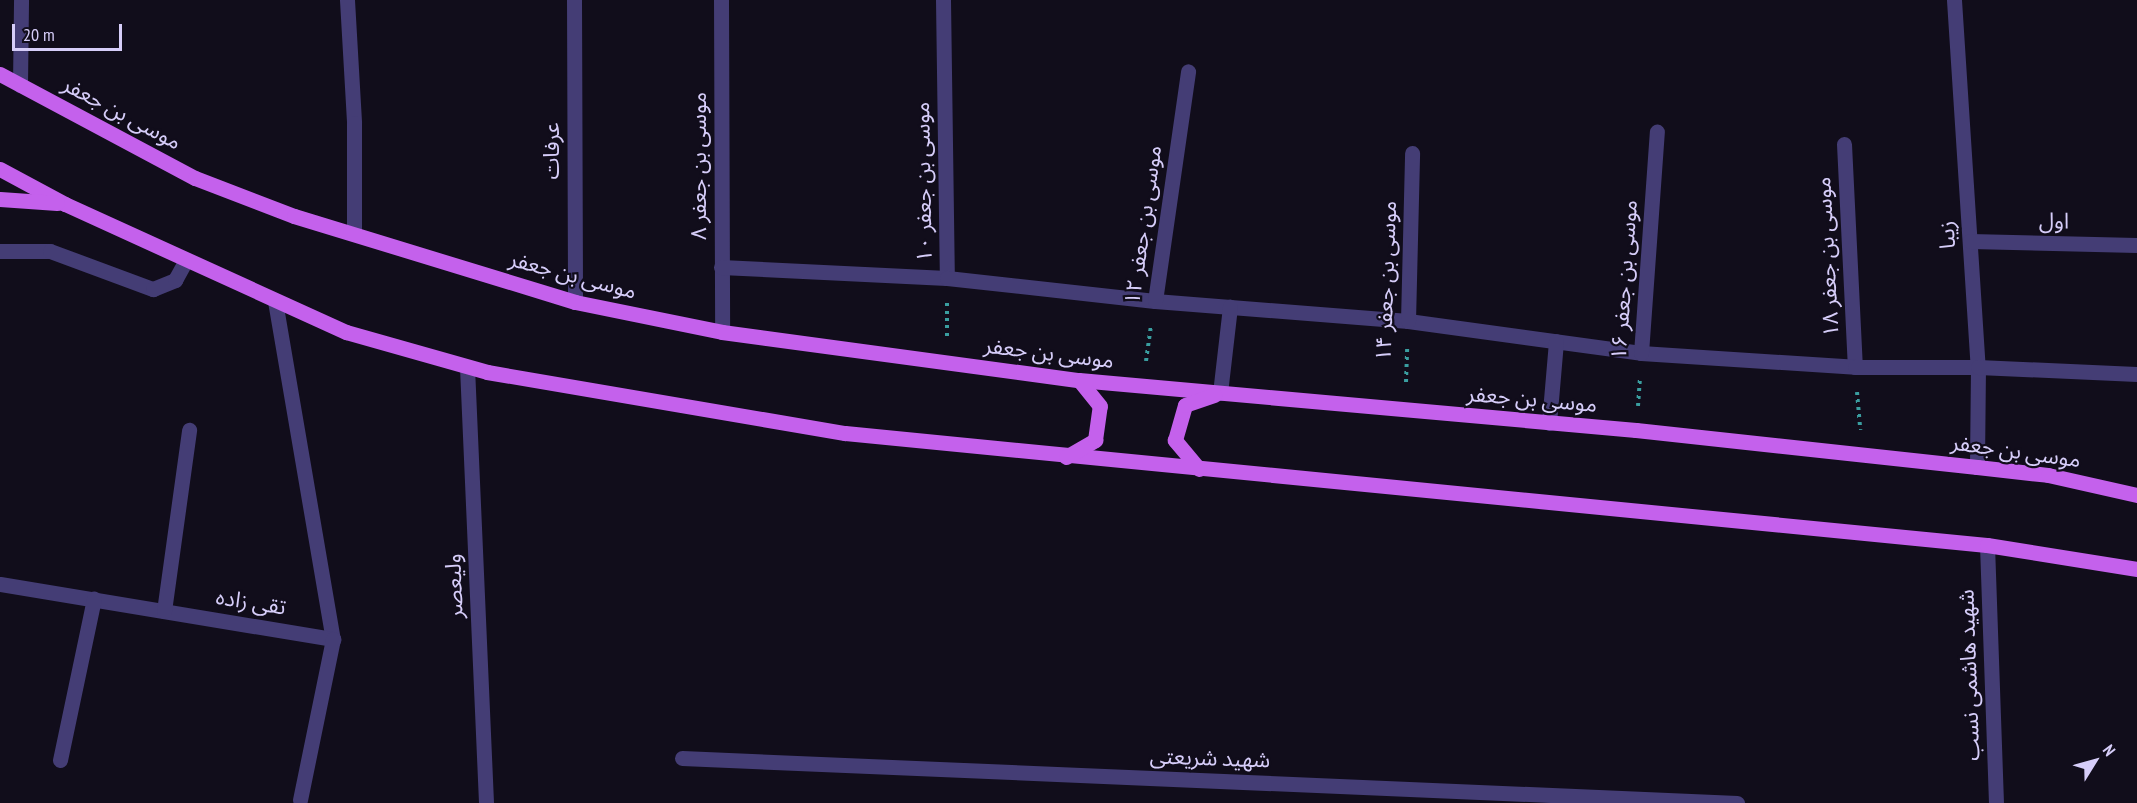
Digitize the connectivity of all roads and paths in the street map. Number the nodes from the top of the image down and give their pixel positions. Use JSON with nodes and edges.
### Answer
{"nodes":[{"id":1,"x":21,"y":0,"type":"edge"},
{"id":2,"x":347,"y":0,"type":"edge"},
{"id":3,"x":574,"y":0,"type":"edge"},
{"id":4,"x":721,"y":0,"type":"edge"},
{"id":5,"x":943,"y":0,"type":"edge"},
{"id":6,"x":1954,"y":0,"type":"edge"},
{"id":7,"x":0,"y":64,"type":"edge"},
{"id":8,"x":1188,"y":71,"type":"dead end"},
{"id":9,"x":0,"y":74,"type":"edge"},
{"id":10,"x":20,"y":85,"type":"junction"},
{"id":11,"x":1657,"y":132,"type":"dead end"},
{"id":12,"x":1844,"y":144,"type":"dead end"},
{"id":13,"x":1412,"y":153,"type":"dead end"},
{"id":14,"x":0,"y":169,"type":"edge"},
{"id":15,"x":0,"y":199,"type":"edge"},
{"id":16,"x":65,"y":204,"type":"junction"},
{"id":17,"x":354,"y":233,"type":"junction"},
{"id":18,"x":1970,"y":241,"type":"junction"},
{"id":19,"x":2137,"y":245,"type":"edge"},
{"id":20,"x":0,"y":250,"type":"edge"},
{"id":21,"x":186,"y":260,"type":"junction"},
{"id":22,"x":722,"y":267,"type":"junction"},
{"id":23,"x":947,"y":278,"type":"junction"},
{"id":24,"x":275,"y":301,"type":"junction"},
{"id":25,"x":1155,"y":301,"type":"junction"},
{"id":26,"x":575,"y":302,"type":"junction"},
{"id":27,"x":1230,"y":307,"type":"junction"},
{"id":28,"x":1408,"y":321,"type":"junction"},
{"id":29,"x":722,"y":332,"type":"junction"},
{"id":30,"x":1556,"y":341,"type":"junction"},
{"id":31,"x":1641,"y":353,"type":"junction"},
{"id":32,"x":948,"y":363,"type":"junction"},
{"id":33,"x":467,"y":367,"type":"junction"},
{"id":34,"x":1978,"y":367,"type":"junction"},
{"id":35,"x":1855,"y":368,"type":"junction"},
{"id":36,"x":2137,"y":374,"type":"edge"},
{"id":37,"x":1078,"y":380,"type":"junction"},
{"id":38,"x":1143,"y":386,"type":"junction"},
{"id":39,"x":1220,"y":393,"type":"junction"},
{"id":40,"x":1405,"y":410,"type":"junction"},
{"id":41,"x":1549,"y":423,"type":"junction"},
{"id":42,"x":189,"y":430,"type":"dead end"},
{"id":43,"x":1636,"y":430,"type":"junction"},
{"id":44,"x":1863,"y":454,"type":"junction"},
{"id":45,"x":1066,"y":457,"type":"junction"},
{"id":46,"x":1977,"y":467,"type":"junction"},
{"id":47,"x":1199,"y":469,"type":"junction"},
{"id":48,"x":2137,"y":495,"type":"edge"},
{"id":49,"x":1987,"y":545,"type":"junction"},
{"id":50,"x":2137,"y":569,"type":"edge"},
{"id":51,"x":0,"y":584,"type":"edge"},
{"id":52,"x":94,"y":599,"type":"junction"},
{"id":53,"x":164,"y":611,"type":"junction"},
{"id":54,"x":333,"y":639,"type":"junction"},
{"id":55,"x":682,"y":758,"type":"dead end"},
{"id":56,"x":60,"y":760,"type":"dead end"},
{"id":57,"x":300,"y":800,"type":"dead end"},
{"id":58,"x":486,"y":803,"type":"edge"},
{"id":59,"x":1737,"y":803,"type":"edge"},
{"id":60,"x":1996,"y":803,"type":"edge"}],
"edges":[{"from":1,"to":10,"type":"street"},
{"from":2,"to":17,"type":"street"},
{"from":3,"to":26,"type":"street","name":"عرفات"},
{"from":4,"to":22,"type":"street","name":"موسی بن جعفر ۸"},
{"from":5,"to":23,"type":"street","name":"موسی بن جعفر ۱۰"},
{"from":6,"to":18,"type":"street","name":"زیبا"},
{"from":7,"to":10,"type":"main road"},
{"from":8,"to":25,"type":"street","name":"موسی بن جعفر ۱۲"},
{"from":9,"to":10,"type":"main road","name":"موسی بن جعفر"},
{"from":10,"to":17,"type":"main road","name":"موسی بن جعفر"},
{"from":11,"to":31,"type":"street","name":"موسی بن جعفر ۱۶"},
{"from":12,"to":35,"type":"street","name":"موسی بن جعفر ۱۸"},
{"from":13,"to":28,"type":"street","name":"موسی بن جعفر ۱۴"},
{"from":14,"to":16,"type":"main road"},
{"from":15,"to":16,"type":"main road"},
{"from":16,"to":21,"type":"main road"},
{"from":17,"to":26,"type":"main road","name":"موسی بن جعفر"},
{"from":18,"to":19,"type":"street","name":"اول"},
{"from":18,"to":34,"type":"street","name":"زیبا"},
{"from":20,"to":21,"type":"street"},
{"from":21,"to":24,"type":"main road"},
{"from":22,"to":23,"type":"street"},
{"from":22,"to":29,"type":"street","name":"موسی بن جعفر ۸"},
{"from":23,"to":25,"type":"street"},
{"from":23,"to":32,"type":"path","name":"موسی بن جعفر ۱۰"},
{"from":24,"to":33,"type":"main road"},
{"from":24,"to":54,"type":"street"},
{"from":25,"to":27,"type":"street"},
{"from":25,"to":38,"type":"path","name":"موسی بن جعفر ۱۲"},
{"from":26,"to":29,"type":"main road","name":"موسی بن جعفر"},
{"from":27,"to":28,"type":"street"},
{"from":27,"to":39,"type":"street"},
{"from":28,"to":30,"type":"street"},
{"from":28,"to":40,"type":"path","name":"موسی بن جعفر ۱۴"},
{"from":29,"to":32,"type":"main road","name":"موسی بن جعفر"},
{"from":30,"to":31,"type":"street"},
{"from":30,"to":41,"type":"street"},
{"from":31,"to":35,"type":"street"},
{"from":31,"to":43,"type":"path","name":"موسی بن جعفر ۱۶"},
{"from":32,"to":37,"type":"main road","name":"موسی بن جعفر"},
{"from":33,"to":45,"type":"main road"},
{"from":33,"to":58,"type":"street","name":"ولیعصر"},
{"from":34,"to":35,"type":"street"},
{"from":34,"to":36,"type":"street"},
{"from":34,"to":46,"type":"street","name":"زیبا"},
{"from":35,"to":44,"type":"path"},
{"from":37,"to":38,"type":"main road","name":"موسی بن جعفر"},
{"from":37,"to":45,"type":"main road"},
{"from":38,"to":39,"type":"main road","name":"موسی بن جعفر"},
{"from":39,"to":40,"type":"main road","name":"موسی بن جعفر"},
{"from":39,"to":47,"type":"main road"},
{"from":40,"to":41,"type":"main road","name":"موسی بن جعفر"},
{"from":41,"to":43,"type":"main road","name":"موسی بن جعفر"},
{"from":42,"to":53,"type":"street"},
{"from":43,"to":44,"type":"main road","name":"موسی بن جعفر"},
{"from":44,"to":46,"type":"main road","name":"موسی بن جعفر"},
{"from":45,"to":47,"type":"main road"},
{"from":46,"to":48,"type":"main road","name":"موسی بن جعفر"},
{"from":47,"to":49,"type":"main road"},
{"from":49,"to":50,"type":"main road"},
{"from":49,"to":60,"type":"street","name":"شهید هاشمی نسب"},
{"from":51,"to":52,"type":"street","name":"تقی زاده"},
{"from":52,"to":53,"type":"street","name":"تقی زاده"},
{"from":52,"to":56,"type":"street"},
{"from":53,"to":54,"type":"street","name":"تقی زاده"},
{"from":54,"to":57,"type":"street"},
{"from":55,"to":59,"type":"street","name":"شهید شریعتی"}]}
